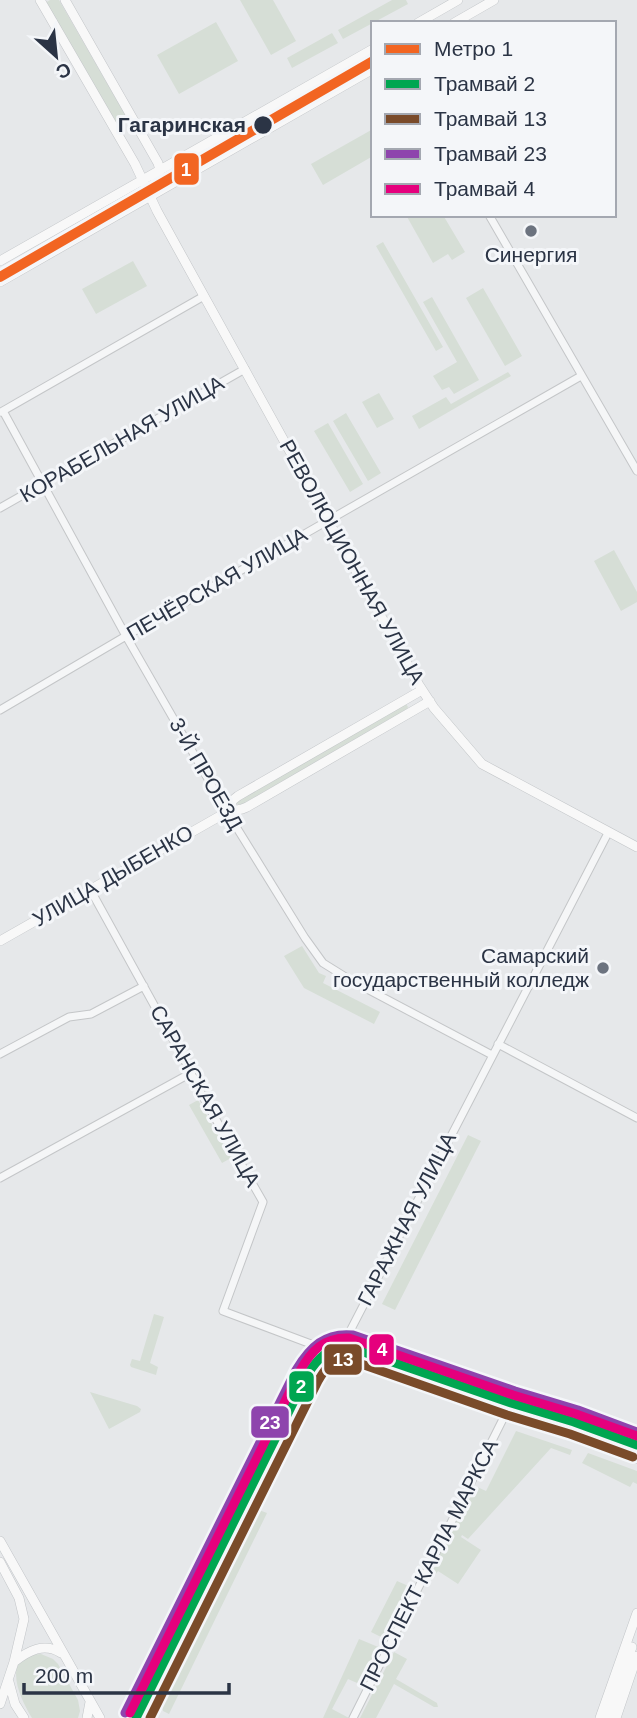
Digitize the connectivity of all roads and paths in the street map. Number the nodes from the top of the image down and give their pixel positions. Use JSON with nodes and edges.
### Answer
{"nodes":[{"id":1,"x":40,"y":0,"type":"edge"},
{"id":2,"x":65,"y":0,"type":"edge"},
{"id":3,"x":458,"y":0,"type":"edge"},
{"id":4,"x":494,"y":0,"type":"edge"},
{"id":5,"x":421,"y":21,"type":"edge"},
{"id":6,"x":457,"y":21,"type":"edge"},
{"id":7,"x":371,"y":49,"type":"edge"},
{"id":8,"x":371,"y":70,"type":"edge"},
{"id":9,"x":160,"y":170,"type":"junction"},
{"id":10,"x":142,"y":180,"type":"junction"},
{"id":11,"x":150,"y":197,"type":"junction"},
{"id":12,"x":490,"y":217,"type":"edge"},
{"id":13,"x":0,"y":261,"type":"edge"},
{"id":14,"x":0,"y":282,"type":"edge"},
{"id":15,"x":204,"y":296,"type":"junction"},
{"id":16,"x":244,"y":369,"type":"junction"},
{"id":17,"x":581,"y":376,"type":"junction"},
{"id":18,"x":2,"y":412,"type":"edge"},
{"id":19,"x":637,"y":471,"type":"edge"},
{"id":20,"x":43,"y":484,"type":"junction"},
{"id":21,"x":0,"y":508,"type":"edge"},
{"id":22,"x":328,"y":520,"type":"junction"},
{"id":23,"x":126,"y":636,"type":"junction"},
{"id":24,"x":422,"y":690,"type":"junction"},
{"id":25,"x":429,"y":701,"type":"junction"},
{"id":26,"x":0,"y":710,"type":"edge"},
{"id":27,"x":233,"y":800,"type":"junction"},
{"id":28,"x":239,"y":810,"type":"junction"},
{"id":29,"x":227,"y":812,"type":"junction"},
{"id":30,"x":608,"y":833,"type":"junction"},
{"id":31,"x":637,"y":847,"type":"edge"},
{"id":32,"x":90,"y":890,"type":"junction"},
{"id":33,"x":0,"y":941,"type":"edge"},
{"id":34,"x":144,"y":986,"type":"junction"},
{"id":35,"x":498,"y":1044,"type":"junction"},
{"id":36,"x":0,"y":1054,"type":"edge"},
{"id":37,"x":492,"y":1055,"type":"junction"},
{"id":38,"x":191,"y":1073,"type":"junction"},
{"id":39,"x":637,"y":1118,"type":"edge"},
{"id":40,"x":0,"y":1178,"type":"edge"},
{"id":41,"x":336,"y":1353,"type":"junction"},
{"id":42,"x":506,"y":1413,"type":"junction"},
{"id":43,"x":637,"y":1459,"type":"edge"},
{"id":44,"x":0,"y":1541,"type":"edge"},
{"id":45,"x":0,"y":1562,"type":"edge"},
{"id":46,"x":637,"y":1613,"type":"edge"},
{"id":47,"x":637,"y":1630,"type":"edge"},
{"id":48,"x":637,"y":1656,"type":"edge"},
{"id":49,"x":64,"y":1657,"type":"junction"},
{"id":50,"x":14,"y":1662,"type":"junction"},
{"id":51,"x":9,"y":1677,"type":"junction"},
{"id":52,"x":90,"y":1702,"type":"junction"},
{"id":53,"x":0,"y":1703,"type":"edge"},
{"id":54,"x":151,"y":1716,"type":"edge"},
{"id":55,"x":24,"y":1718,"type":"edge"},
{"id":56,"x":87,"y":1718,"type":"edge"},
{"id":57,"x":100,"y":1718,"type":"edge"},
{"id":58,"x":161,"y":1718,"type":"edge"},
{"id":59,"x":353,"y":1718,"type":"edge"},
{"id":60,"x":600,"y":1718,"type":"edge"},
{"id":61,"x":608,"y":1718,"type":"edge"},
{"id":62,"x":616,"y":1718,"type":"edge"}],
"edges":[{"from":1,"to":10,"type":"main road","name":"РЕВОЛЮЦИОННАЯ УЛИЦА"},
{"from":2,"to":9,"type":"main road"},
{"from":3,"to":5,"type":"main road"},
{"from":4,"to":6,"type":"main road"},
{"from":7,"to":9,"type":"main road"},
{"from":8,"to":11,"type":"main road"},
{"from":9,"to":10,"type":"main road"},
{"from":9,"to":11,"type":"main road"},
{"from":10,"to":11,"type":"main road","name":"РЕВОЛЮЦИОННАЯ УЛИЦА"},
{"from":10,"to":13,"type":"main road"},
{"from":11,"to":14,"type":"main road"},
{"from":11,"to":15,"type":"main road","name":"РЕВОЛЮЦИОННАЯ УЛИЦА"},
{"from":12,"to":17,"type":"street"},
{"from":15,"to":16,"type":"main road","name":"РЕВОЛЮЦИОННАЯ УЛИЦА"},
{"from":15,"to":18,"type":"street"},
{"from":16,"to":20,"type":"street","name":"КОРАБЕЛЬНАЯ УЛИЦА"},
{"from":16,"to":22,"type":"main road","name":"РЕВОЛЮЦИОННАЯ УЛИЦА"},
{"from":17,"to":19,"type":"street"},
{"from":17,"to":22,"type":"street","name":"ПЕЧЁРСКАЯ УЛИЦА"},
{"from":18,"to":20,"type":"street","name":"3-Й ПРОЕЗД"},
{"from":20,"to":21,"type":"street","name":"КОРАБЕЛЬНАЯ УЛИЦА"},
{"from":20,"to":23,"type":"street","name":"3-Й ПРОЕЗД"},
{"from":22,"to":23,"type":"street","name":"ПЕЧЁРСКАЯ УЛИЦА"},
{"from":22,"to":24,"type":"main road","name":"РЕВОЛЮЦИОННАЯ УЛИЦА"},
{"from":23,"to":26,"type":"street","name":"ПЕЧЁРСКАЯ УЛИЦА"},
{"from":23,"to":29,"type":"street","name":"3-Й ПРОЕЗД"},
{"from":24,"to":25,"type":"main road","name":"РЕВОЛЮЦИОННАЯ УЛИЦА"},
{"from":24,"to":27,"type":"main road"},
{"from":25,"to":28,"type":"main road","name":"УЛИЦА ДЫБЕНКО"},
{"from":25,"to":30,"type":"main road","name":"РЕВОЛЮЦИОННАЯ УЛИЦА"},
{"from":27,"to":28,"type":"street"},
{"from":27,"to":29,"type":"main road"},
{"from":28,"to":29,"type":"main road","name":"УЛИЦА ДЫБЕНКО"},
{"from":29,"to":32,"type":"main road","name":"УЛИЦА ДЫБЕНКО"},
{"from":29,"to":37,"type":"street","name":"3-Й ПРОЕЗД"},
{"from":30,"to":31,"type":"main road","name":"РЕВОЛЮЦИОННАЯ УЛИЦА"},
{"from":30,"to":35,"type":"street","name":"ГАРАЖНАЯ УЛИЦА"},
{"from":32,"to":33,"type":"main road","name":"УЛИЦА ДЫБЕНКО"},
{"from":32,"to":34,"type":"street","name":"САРАНСКАЯ УЛИЦА"},
{"from":34,"to":36,"type":"street"},
{"from":34,"to":38,"type":"street","name":"САРАНСКАЯ УЛИЦА"},
{"from":35,"to":37,"type":"street","name":"ГАРАЖНАЯ УЛИЦА"},
{"from":35,"to":39,"type":"street"},
{"from":37,"to":41,"type":"street","name":"ГАРАЖНАЯ УЛИЦА"},
{"from":38,"to":40,"type":"street"},
{"from":38,"to":41,"type":"street","name":"САРАНСКАЯ УЛИЦА"},
{"from":41,"to":42,"type":"street"},
{"from":41,"to":54,"type":"street","name":"ГАРАЖНАЯ УЛИЦА"},
{"from":42,"to":43,"type":"street"},
{"from":42,"to":59,"type":"street","name":"ПРОСПЕКТ КАРЛА МАРКСА"},
{"from":44,"to":49,"type":"main road"},
{"from":45,"to":50,"type":"main road"},
{"from":46,"to":60,"type":"main road"},
{"from":47,"to":61,"type":"main road"},
{"from":48,"to":62,"type":"main road"},
{"from":49,"to":50,"type":"main road"},
{"from":49,"to":52,"type":"main road"},
{"from":50,"to":51,"type":"main road"},
{"from":51,"to":53,"type":"main road"},
{"from":51,"to":55,"type":"main road"},
{"from":52,"to":56,"type":"main road"},
{"from":52,"to":57,"type":"main road"},
{"from":54,"to":58,"type":"street"}]}
